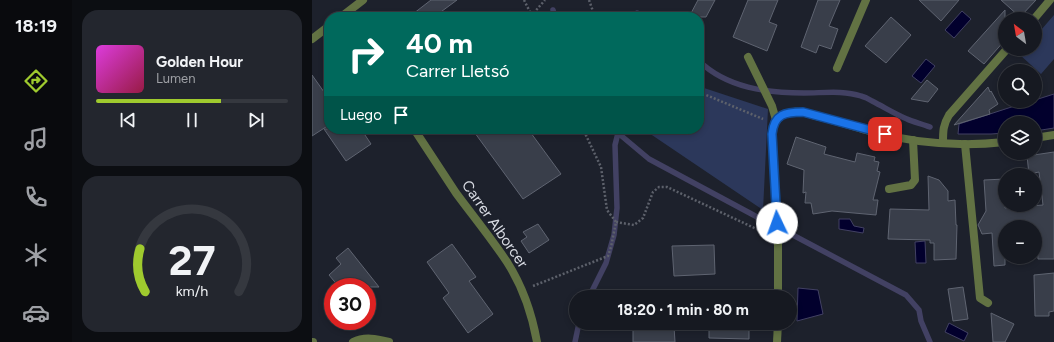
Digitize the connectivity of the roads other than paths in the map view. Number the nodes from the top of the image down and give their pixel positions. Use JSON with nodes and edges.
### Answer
{"nodes":[{"id":1,"x":363,"y":0,"type":"edge"},
{"id":2,"x":866,"y":0,"type":"edge"},
{"id":3,"x":1050,"y":0,"type":"edge"},
{"id":4,"x":347,"y":12,"type":"edge"},
{"id":5,"x":1040,"y":12,"type":"edge"},
{"id":6,"x":324,"y":30,"type":"edge"},
{"id":7,"x":312,"y":39,"type":"edge"},
{"id":8,"x":748,"y":56,"type":"dead end"},
{"id":9,"x":1001,"y":56,"type":"edge"},
{"id":10,"x":837,"y":68,"type":"dead end"},
{"id":11,"x":776,"y":120,"type":"junction"},
{"id":12,"x":417,"y":134,"type":"edge"},
{"id":13,"x":1054,"y":136,"type":"edge"},
{"id":14,"x":1042,"y":137,"type":"edge"},
{"id":15,"x":913,"y":140,"type":"junction"},
{"id":16,"x":998,"y":142,"type":"edge"},
{"id":17,"x":943,"y":143,"type":"junction"},
{"id":18,"x":964,"y":144,"type":"junction"},
{"id":19,"x":889,"y":190,"type":"dead end"},
{"id":20,"x":778,"y":290,"type":"edge"},
{"id":21,"x":988,"y":303,"type":"dead end"},
{"id":22,"x":778,"y":330,"type":"edge"},
{"id":23,"x":353,"y":342,"type":"edge"},
{"id":24,"x":389,"y":342,"type":"edge"},
{"id":25,"x":537,"y":342,"type":"edge"},
{"id":26,"x":777,"y":342,"type":"edge"}],
"edges":[{"from":1,"to":4,"type":"street"},
{"from":2,"to":10,"type":"street"},
{"from":3,"to":5,"type":"street"},
{"from":6,"to":7,"type":"street"},
{"from":8,"to":11,"type":"street"},
{"from":9,"to":17,"type":"street"},
{"from":11,"to":15,"type":"street"},
{"from":11,"to":20,"type":"street"},
{"from":12,"to":25,"type":"street","name":"Carrer Alborcer"},
{"from":13,"to":14,"type":"street"},
{"from":15,"to":17,"type":"street"},
{"from":15,"to":19,"type":"street"},
{"from":16,"to":18,"type":"street"},
{"from":17,"to":18,"type":"street"},
{"from":18,"to":21,"type":"street"},
{"from":22,"to":26,"type":"street"},
{"from":23,"to":24,"type":"street"}]}
